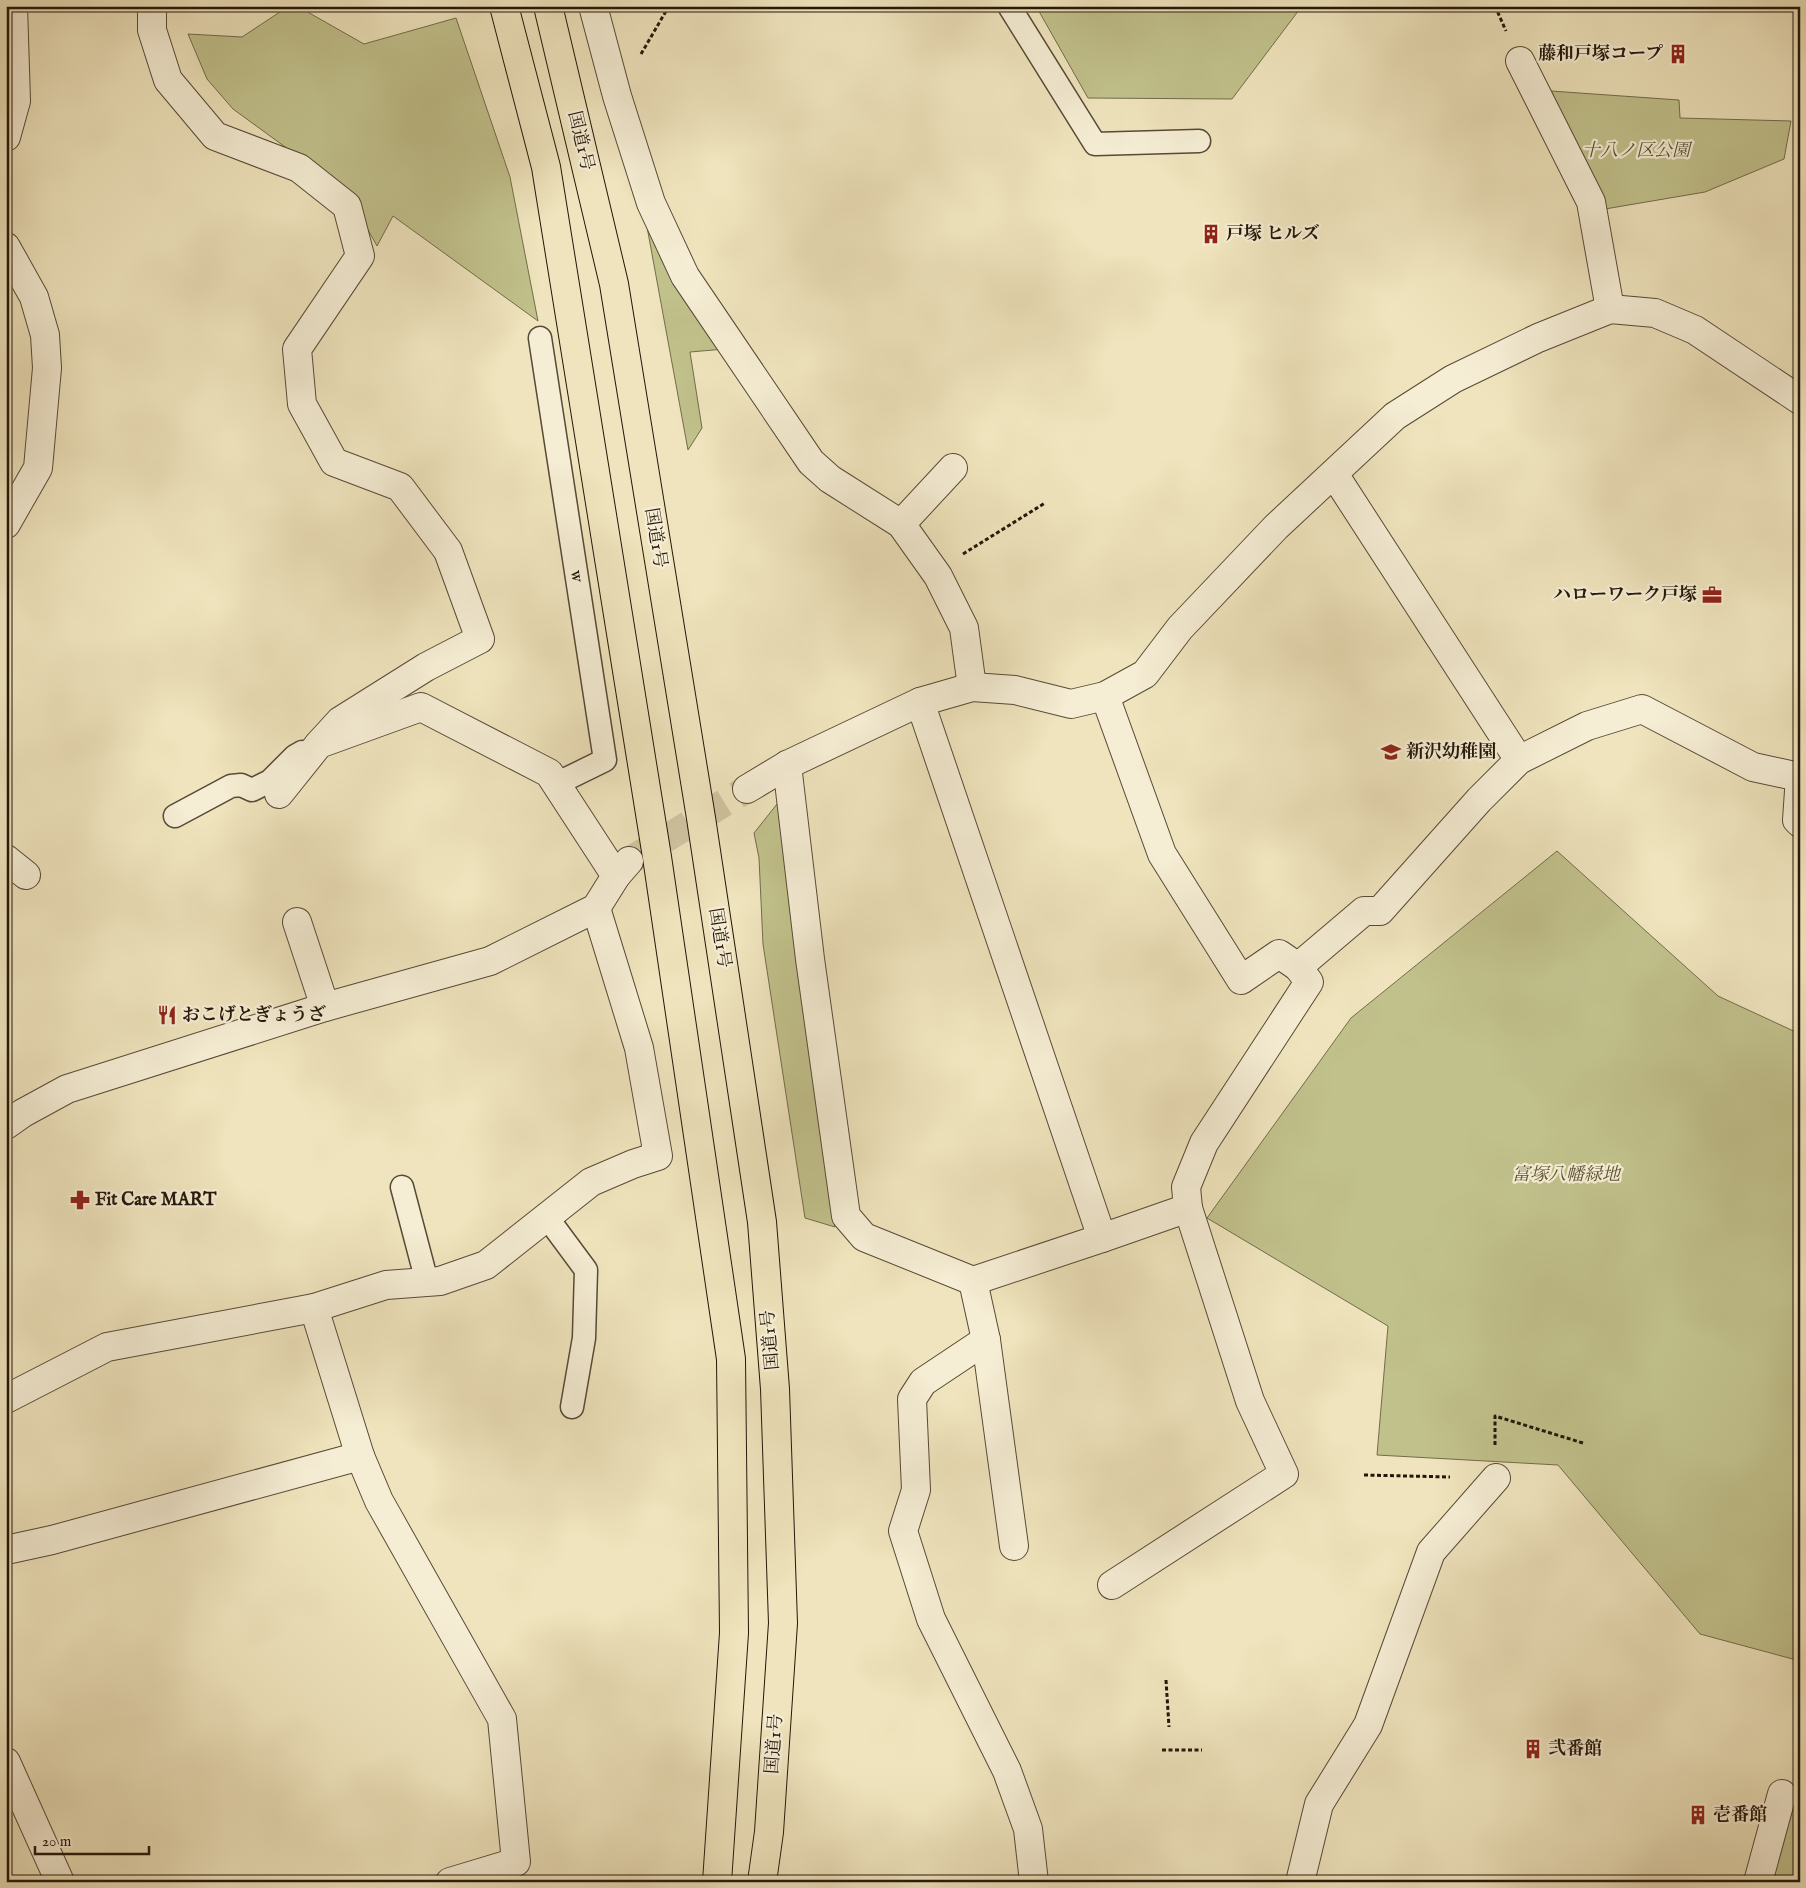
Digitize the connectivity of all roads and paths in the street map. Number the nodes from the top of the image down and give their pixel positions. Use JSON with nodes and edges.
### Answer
{"nodes":[{"id":1,"x":13,"y":6,"type":"edge"},
{"id":2,"x":152,"y":6,"type":"edge"},
{"id":3,"x":504,"y":6,"type":"edge"},
{"id":4,"x":548,"y":6,"type":"edge"},
{"id":5,"x":593,"y":6,"type":"edge"},
{"id":6,"x":669,"y":6,"type":"edge"},
{"id":7,"x":1009,"y":6,"type":"edge"},
{"id":8,"x":1520,"y":61,"type":"dead end"},
{"id":9,"x":10,"y":68,"type":"edge"},
{"id":10,"x":618,"y":96,"type":"junction"},
{"id":11,"x":6,"y":137,"type":"edge"},
{"id":12,"x":1199,"y":141,"type":"dead end"},
{"id":13,"x":6,"y":246,"type":"edge"},
{"id":14,"x":1610,"y":309,"type":"junction"},
{"id":15,"x":540,"y":338,"type":"dead end"},
{"id":16,"x":1800,"y":400,"type":"edge"},
{"id":17,"x":952,"y":468,"type":"dead end"},
{"id":18,"x":1334,"y":474,"type":"junction"},
{"id":19,"x":1045,"y":503,"type":"dead end"},
{"id":20,"x":6,"y":524,"type":"edge"},
{"id":21,"x":901,"y":524,"type":"junction"},
{"id":22,"x":989,"y":538,"type":"dead end"},
{"id":23,"x":972,"y":687,"type":"junction"},
{"id":24,"x":1105,"y":696,"type":"junction"},
{"id":25,"x":920,"y":702,"type":"junction"},
{"id":26,"x":319,"y":744,"type":"junction"},
{"id":27,"x":1519,"y":760,"type":"junction"},
{"id":28,"x":787,"y":765,"type":"junction"},
{"id":29,"x":1799,"y":777,"type":"edge"},
{"id":30,"x":556,"y":784,"type":"junction"},
{"id":31,"x":747,"y":789,"type":"tunnel mouth"},
{"id":32,"x":279,"y":794,"type":"dead end"},
{"id":33,"x":176,"y":816,"type":"dead end"},
{"id":34,"x":1800,"y":823,"type":"edge"},
{"id":35,"x":596,"y":908,"type":"junction"},
{"id":36,"x":297,"y":922,"type":"dead end"},
{"id":37,"x":1298,"y":967,"type":"junction"},
{"id":38,"x":325,"y":1007,"type":"junction"},
{"id":39,"x":6,"y":1125,"type":"edge"},
{"id":40,"x":402,"y":1187,"type":"dead end"},
{"id":41,"x":1188,"y":1208,"type":"junction"},
{"id":42,"x":546,"y":1216,"type":"junction"},
{"id":43,"x":1102,"y":1238,"type":"junction"},
{"id":44,"x":428,"y":1282,"type":"junction"},
{"id":45,"x":974,"y":1282,"type":"junction"},
{"id":46,"x":314,"y":1308,"type":"junction"},
{"id":47,"x":986,"y":1340,"type":"junction"},
{"id":48,"x":6,"y":1399,"type":"edge"},
{"id":49,"x":572,"y":1407,"type":"dead end"},
{"id":50,"x":360,"y":1456,"type":"junction"},
{"id":51,"x":1496,"y":1478,"type":"dead end"},
{"id":52,"x":1014,"y":1546,"type":"dead end"},
{"id":53,"x":6,"y":1550,"type":"edge"},
{"id":54,"x":1112,"y":1585,"type":"dead end"},
{"id":55,"x":1166,"y":1680,"type":"dead end"},
{"id":56,"x":1169,"y":1727,"type":"dead end"},
{"id":57,"x":1162,"y":1750,"type":"dead end"},
{"id":58,"x":1202,"y":1750,"type":"dead end"},
{"id":59,"x":6,"y":1762,"type":"edge"},
{"id":60,"x":1782,"y":1794,"type":"dead end"},
{"id":61,"x":60,"y":1882,"type":"edge"},
{"id":62,"x":450,"y":1882,"type":"edge"},
{"id":63,"x":716,"y":1882,"type":"edge"},
{"id":64,"x":762,"y":1882,"type":"edge"},
{"id":65,"x":1034,"y":1882,"type":"edge"},
{"id":66,"x":1300,"y":1882,"type":"edge"},
{"id":67,"x":1758,"y":1882,"type":"edge"}],
"edges":[{"from":1,"to":9,"type":"street"},
{"from":2,"to":26,"type":"street"},
{"from":3,"to":63,"type":"highway"},
{"from":4,"to":64,"type":"highway","name":"国道1号"},
{"from":5,"to":10,"type":"street"},
{"from":6,"to":10,"type":"path"},
{"from":7,"to":12,"type":"lane"},
{"from":8,"to":14,"type":"street"},
{"from":9,"to":11,"type":"street"},
{"from":10,"to":21,"type":"street"},
{"from":13,"to":20,"type":"street"},
{"from":14,"to":16,"type":"street"},
{"from":14,"to":18,"type":"street"},
{"from":15,"to":30,"type":"lane","name":"w"},
{"from":17,"to":21,"type":"street"},
{"from":18,"to":24,"type":"street"},
{"from":18,"to":27,"type":"street"},
{"from":19,"to":22,"type":"path"},
{"from":21,"to":23,"type":"street"},
{"from":23,"to":24,"type":"street"},
{"from":23,"to":25,"type":"street"},
{"from":24,"to":37,"type":"street"},
{"from":25,"to":28,"type":"street"},
{"from":25,"to":43,"type":"street"},
{"from":26,"to":30,"type":"street"},
{"from":26,"to":32,"type":"street"},
{"from":26,"to":33,"type":"lane"},
{"from":27,"to":29,"type":"street"},
{"from":27,"to":37,"type":"street"},
{"from":28,"to":31,"type":"street"},
{"from":28,"to":45,"type":"street"},
{"from":29,"to":34,"type":"street"},
{"from":30,"to":35,"type":"street"},
{"from":35,"to":38,"type":"street"},
{"from":35,"to":42,"type":"street"},
{"from":36,"to":38,"type":"street"},
{"from":37,"to":41,"type":"street"},
{"from":38,"to":39,"type":"street"},
{"from":40,"to":44,"type":"lane"},
{"from":41,"to":43,"type":"street"},
{"from":41,"to":54,"type":"street"},
{"from":42,"to":44,"type":"street"},
{"from":42,"to":49,"type":"lane"},
{"from":43,"to":45,"type":"street"},
{"from":44,"to":46,"type":"street"},
{"from":45,"to":47,"type":"street"},
{"from":46,"to":48,"type":"street"},
{"from":46,"to":50,"type":"street"},
{"from":47,"to":52,"type":"street"},
{"from":47,"to":65,"type":"street"},
{"from":50,"to":53,"type":"street"},
{"from":50,"to":62,"type":"street"},
{"from":51,"to":66,"type":"street"},
{"from":55,"to":56,"type":"path"},
{"from":57,"to":58,"type":"path"},
{"from":59,"to":61,"type":"street"},
{"from":60,"to":67,"type":"street"}]}
